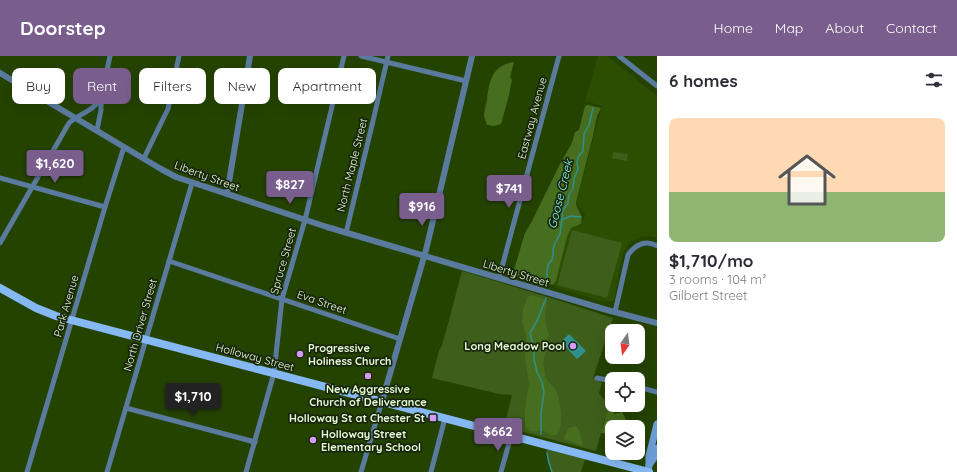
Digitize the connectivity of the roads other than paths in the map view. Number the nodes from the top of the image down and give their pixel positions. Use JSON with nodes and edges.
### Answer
{"nodes":[{"id":1,"x":110,"y":56,"type":"edge"},
{"id":2,"x":179,"y":56,"type":"edge"},
{"id":3,"x":250,"y":56,"type":"edge"},
{"id":4,"x":344,"y":56,"type":"edge"},
{"id":5,"x":360,"y":56,"type":"edge"},
{"id":6,"x":388,"y":56,"type":"edge"},
{"id":7,"x":472,"y":56,"type":"edge"},
{"id":8,"x":559,"y":56,"type":"edge"},
{"id":9,"x":619,"y":56,"type":"edge"},
{"id":10,"x":386,"y":62,"type":"junction"},
{"id":11,"x":108,"y":68,"type":"edge"},
{"id":12,"x":0,"y":72,"type":"edge"},
{"id":13,"x":466,"y":81,"type":"junction"},
{"id":14,"x":657,"y":86,"type":"edge"},
{"id":15,"x":97,"y":104,"type":"edge"},
{"id":16,"x":102,"y":104,"type":"edge"},
{"id":17,"x":76,"y":118,"type":"junction"},
{"id":18,"x":97,"y":130,"type":"junction"},
{"id":19,"x":124,"y":147,"type":"junction"},
{"id":20,"x":144,"y":158,"type":"junction"},
{"id":21,"x":0,"y":178,"type":"edge"},
{"id":22,"x":192,"y":182,"type":"junction"},
{"id":23,"x":32,"y":187,"type":"junction"},
{"id":24,"x":227,"y":194,"type":"junction"},
{"id":25,"x":105,"y":207,"type":"junction"},
{"id":26,"x":305,"y":220,"type":"junction"},
{"id":27,"x":346,"y":232,"type":"junction"},
{"id":28,"x":0,"y":242,"type":"edge"},
{"id":29,"x":657,"y":246,"type":"edge"},
{"id":30,"x":424,"y":256,"type":"junction"},
{"id":31,"x":169,"y":261,"type":"junction"},
{"id":32,"x":499,"y":278,"type":"junction"},
{"id":33,"x":0,"y":289,"type":"edge"},
{"id":34,"x":282,"y":299,"type":"junction"},
{"id":35,"x":616,"y":312,"type":"junction"},
{"id":36,"x":72,"y":320,"type":"junction"},
{"id":37,"x":657,"y":323,"type":"edge"},
{"id":38,"x":146,"y":339,"type":"junction"},
{"id":39,"x":400,"y":339,"type":"junction"},
{"id":40,"x":274,"y":373,"type":"junction"},
{"id":41,"x":597,"y":378,"type":"dead end"},
{"id":42,"x":605,"y":380,"type":"edge"},
{"id":43,"x":645,"y":389,"type":"edge"},
{"id":44,"x":657,"y":392,"type":"edge"},
{"id":45,"x":382,"y":401,"type":"junction"},
{"id":46,"x":126,"y":408,"type":"junction"},
{"id":47,"x":445,"y":418,"type":"junction"},
{"id":48,"x":657,"y":424,"type":"edge"},
{"id":49,"x":511,"y":436,"type":"junction"},
{"id":50,"x":255,"y":442,"type":"junction"},
{"id":51,"x":657,"y":448,"type":"edge"},
{"id":52,"x":648,"y":470,"type":"edge"},
{"id":53,"x":27,"y":472,"type":"edge"},
{"id":54,"x":107,"y":472,"type":"edge"},
{"id":55,"x":246,"y":472,"type":"edge"},
{"id":56,"x":361,"y":472,"type":"edge"},
{"id":57,"x":430,"y":472,"type":"edge"},
{"id":58,"x":501,"y":472,"type":"edge"}],
"edges":[{"from":1,"to":11,"type":"street"},
{"from":2,"to":20,"type":"street"},
{"from":3,"to":24,"type":"street"},
{"from":4,"to":26,"type":"street","name":"Spruce Street"},
{"from":5,"to":10,"type":"street"},
{"from":6,"to":10,"type":"street","name":"North Maple Street"},
{"from":7,"to":13,"type":"street"},
{"from":8,"to":32,"type":"street","name":"Eastway Avenue"},
{"from":9,"to":14,"type":"street"},
{"from":10,"to":13,"type":"street"},
{"from":10,"to":27,"type":"street","name":"North Maple Street"},
{"from":12,"to":17,"type":"street","name":"Liberty Street"},
{"from":13,"to":30,"type":"street"},
{"from":15,"to":17,"type":"street"},
{"from":16,"to":18,"type":"street"},
{"from":17,"to":18,"type":"street","name":"Liberty Street"},
{"from":17,"to":23,"type":"street"},
{"from":18,"to":19,"type":"street","name":"Liberty Street"},
{"from":19,"to":20,"type":"street","name":"Liberty Street"},
{"from":19,"to":25,"type":"street","name":"Park Avenue"},
{"from":20,"to":22,"type":"street","name":"Liberty Street"},
{"from":21,"to":23,"type":"street"},
{"from":22,"to":24,"type":"street","name":"Liberty Street"},
{"from":22,"to":31,"type":"street","name":"North Driver Street"},
{"from":23,"to":25,"type":"street"},
{"from":23,"to":28,"type":"street"},
{"from":24,"to":26,"type":"street","name":"Liberty Street"},
{"from":25,"to":36,"type":"street","name":"Park Avenue"},
{"from":26,"to":27,"type":"street","name":"Liberty Street"},
{"from":26,"to":34,"type":"street","name":"Spruce Street"},
{"from":27,"to":30,"type":"street","name":"Liberty Street"},
{"from":29,"to":35,"type":"street"},
{"from":30,"to":32,"type":"street","name":"Liberty Street"},
{"from":30,"to":39,"type":"street"},
{"from":31,"to":34,"type":"street","name":"Eva Street"},
{"from":31,"to":38,"type":"street","name":"North Driver Street"},
{"from":32,"to":35,"type":"street","name":"Liberty Street"},
{"from":33,"to":36,"type":"main road","name":"Holloway Street"},
{"from":34,"to":39,"type":"street","name":"Eva Street"},
{"from":34,"to":40,"type":"street","name":"Spruce Street"},
{"from":35,"to":37,"type":"street","name":"Liberty Street"},
{"from":36,"to":38,"type":"main road","name":"Holloway Street"},
{"from":36,"to":53,"type":"street","name":"Park Avenue"},
{"from":38,"to":40,"type":"main road","name":"Holloway Street"},
{"from":38,"to":46,"type":"street","name":"North Driver Street"},
{"from":39,"to":45,"type":"street"},
{"from":40,"to":45,"type":"main road","name":"Holloway Street"},
{"from":40,"to":50,"type":"street","name":"Spruce Street"},
{"from":41,"to":42,"type":"street"},
{"from":43,"to":44,"type":"street"},
{"from":45,"to":47,"type":"main road","name":"Holloway Street"},
{"from":45,"to":56,"type":"street"},
{"from":46,"to":50,"type":"street"},
{"from":46,"to":54,"type":"street","name":"North Driver Street"},
{"from":47,"to":49,"type":"main road","name":"Holloway Street"},
{"from":47,"to":57,"type":"street"},
{"from":48,"to":52,"type":"main road"},
{"from":49,"to":52,"type":"main road","name":"Holloway Street"},
{"from":49,"to":58,"type":"street"},
{"from":50,"to":55,"type":"street","name":"Spruce Street"},
{"from":51,"to":52,"type":"main road"}]}
